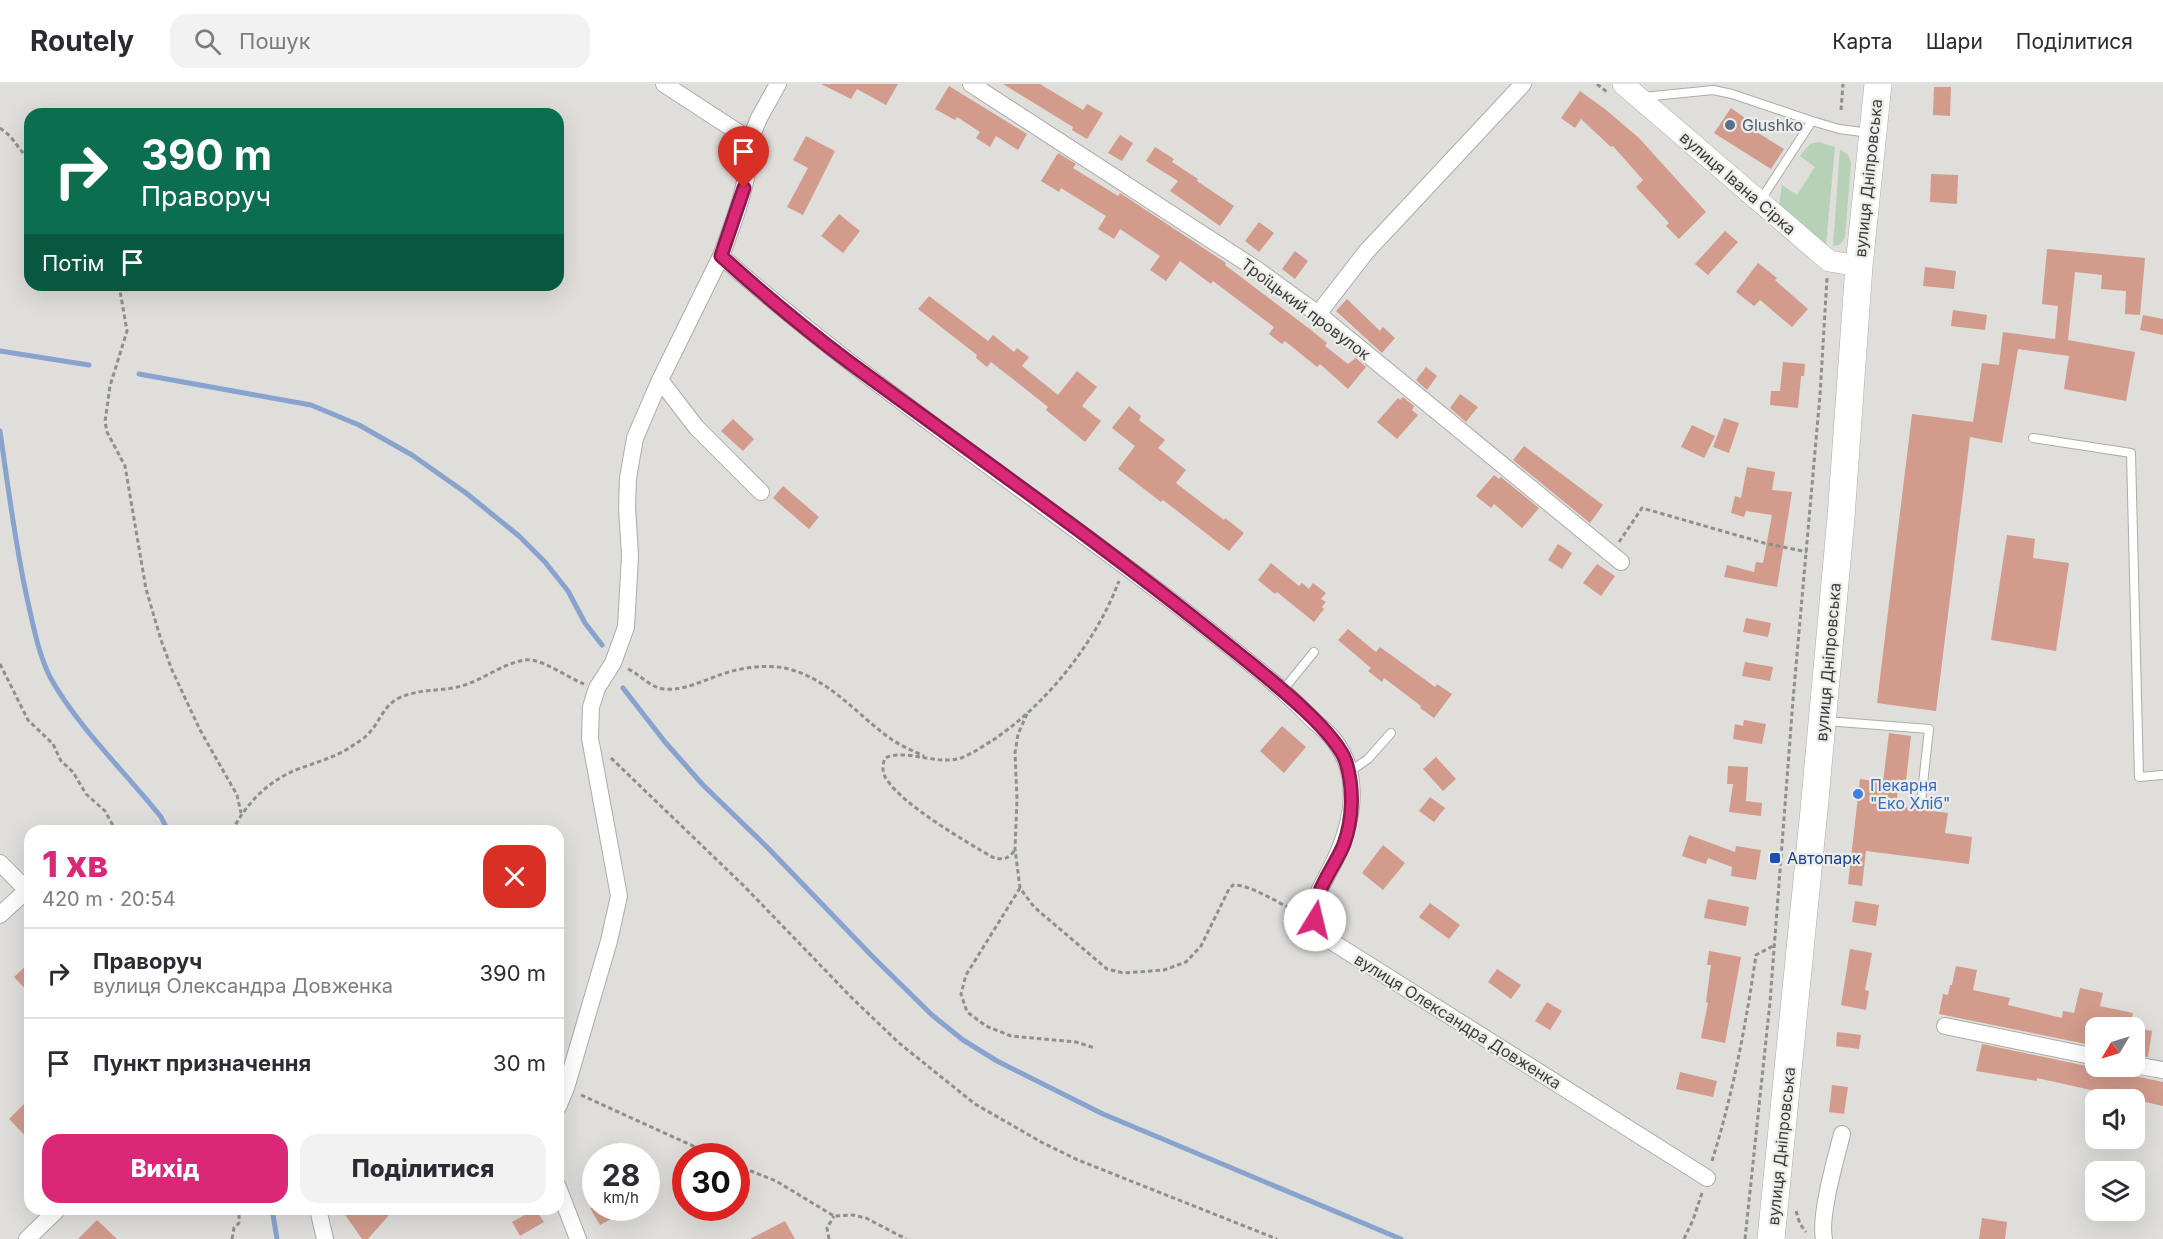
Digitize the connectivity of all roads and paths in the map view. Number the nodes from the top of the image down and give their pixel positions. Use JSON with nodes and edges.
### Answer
{"nodes":[{"id":1,"x":664,"y":84,"type":"edge"},
{"id":2,"x":778,"y":84,"type":"edge"},
{"id":3,"x":971,"y":84,"type":"edge"},
{"id":4,"x":1523,"y":84,"type":"edge"},
{"id":5,"x":1844,"y":84,"type":"edge"},
{"id":6,"x":1878,"y":84,"type":"edge"},
{"id":7,"x":1631,"y":91,"type":"edge"},
{"id":8,"x":1841,"y":110,"type":"dead end"},
{"id":9,"x":1812,"y":121,"type":"junction"},
{"id":10,"x":0,"y":128,"type":"edge"},
{"id":11,"x":1874,"y":133,"type":"junction"},
{"id":12,"x":750,"y":140,"type":"junction"},
{"id":13,"x":24,"y":154,"type":"edge"},
{"id":14,"x":1759,"y":202,"type":"junction"},
{"id":15,"x":721,"y":256,"type":"junction"},
{"id":16,"x":1859,"y":266,"type":"junction"},
{"id":17,"x":1827,"y":280,"type":"dead end"},
{"id":18,"x":120,"y":291,"type":"edge"},
{"id":19,"x":1318,"y":314,"type":"junction"},
{"id":20,"x":660,"y":380,"type":"junction"},
{"id":21,"x":2033,"y":438,"type":"dead end"},
{"id":22,"x":761,"y":492,"type":"dead end"},
{"id":23,"x":1806,"y":552,"type":"junction"},
{"id":24,"x":1616,"y":557,"type":"joint"},
{"id":25,"x":1119,"y":561,"type":"junction"},
{"id":26,"x":1314,"y":652,"type":"dead end"},
{"id":27,"x":613,"y":663,"type":"junction"},
{"id":28,"x":0,"y":664,"type":"edge"},
{"id":29,"x":597,"y":688,"type":"junction"},
{"id":30,"x":1283,"y":690,"type":"junction"},
{"id":31,"x":1027,"y":714,"type":"junction"},
{"id":32,"x":1822,"y":721,"type":"junction"},
{"id":33,"x":1391,"y":733,"type":"dead end"},
{"id":34,"x":590,"y":738,"type":"junction"},
{"id":35,"x":928,"y":759,"type":"junction"},
{"id":36,"x":1349,"y":772,"type":"junction"},
{"id":37,"x":2163,"y":775,"type":"edge"},
{"id":38,"x":1920,"y":802,"type":"dead end"},
{"id":39,"x":241,"y":813,"type":"junction"},
{"id":40,"x":113,"y":825,"type":"edge"},
{"id":41,"x":235,"y":825,"type":"edge"},
{"id":42,"x":1015,"y":849,"type":"junction"},
{"id":43,"x":0,"y":863,"type":"edge"},
{"id":44,"x":24,"y":887,"type":"edge"},
{"id":45,"x":1020,"y":888,"type":"junction"},
{"id":46,"x":24,"y":896,"type":"edge"},
{"id":47,"x":0,"y":915,"type":"edge"},
{"id":48,"x":1318,"y":927,"type":"junction"},
{"id":49,"x":1773,"y":946,"type":"junction"},
{"id":50,"x":1945,"y":1026,"type":"dead end"},
{"id":51,"x":1095,"y":1048,"type":"dead end"},
{"id":52,"x":2085,"y":1055,"type":"edge"},
{"id":53,"x":2145,"y":1067,"type":"edge"},
{"id":54,"x":2163,"y":1070,"type":"edge"},
{"id":55,"x":566,"y":1088,"type":"junction"},
{"id":56,"x":564,"y":1093,"type":"edge"},
{"id":57,"x":1842,"y":1134,"type":"dead end"},
{"id":58,"x":687,"y":1143,"type":"edge"},
{"id":59,"x":750,"y":1171,"type":"edge"},
{"id":60,"x":1707,"y":1178,"type":"junction"},
{"id":61,"x":564,"y":1203,"type":"edge"},
{"id":62,"x":1796,"y":1211,"type":"dead end"},
{"id":63,"x":52,"y":1215,"type":"edge"},
{"id":64,"x":239,"y":1215,"type":"edge"},
{"id":65,"x":319,"y":1215,"type":"edge"},
{"id":66,"x":834,"y":1216,"type":"junction"},
{"id":67,"x":27,"y":1239,"type":"edge"},
{"id":68,"x":232,"y":1239,"type":"edge"},
{"id":69,"x":325,"y":1239,"type":"edge"},
{"id":70,"x":577,"y":1239,"type":"edge"},
{"id":71,"x":829,"y":1239,"type":"edge"},
{"id":72,"x":906,"y":1239,"type":"edge"},
{"id":73,"x":1277,"y":1239,"type":"edge"},
{"id":74,"x":1684,"y":1239,"type":"edge"},
{"id":75,"x":1744,"y":1239,"type":"edge"},
{"id":76,"x":1771,"y":1239,"type":"edge"},
{"id":77,"x":1810,"y":1239,"type":"edge"},
{"id":78,"x":1824,"y":1239,"type":"edge"}],
"edges":[{"from":1,"to":12,"type":"street"},
{"from":2,"to":12,"type":"street"},
{"from":3,"to":19,"type":"street","name":"Троїцький провулок"},
{"from":4,"to":19,"type":"street"},
{"from":5,"to":8,"type":"path"},
{"from":6,"to":11,"type":"highway","name":"вулиця Дніпровська"},
{"from":7,"to":9,"type":"lane"},
{"from":7,"to":14,"type":"street","name":"вулиця Івана Сірка"},
{"from":9,"to":11,"type":"lane"},
{"from":9,"to":14,"type":"lane"},
{"from":10,"to":13,"type":"path"},
{"from":11,"to":16,"type":"highway","name":"вулиця Дніпровська"},
{"from":12,"to":15,"type":"street"},
{"from":14,"to":16,"type":"street","name":"вулиця Івана Сірка"},
{"from":15,"to":20,"type":"street"},
{"from":15,"to":25,"type":"street"},
{"from":16,"to":32,"type":"highway","name":"вулиця Дніпровська"},
{"from":17,"to":23,"type":"path"},
{"from":18,"to":39,"type":"path"},
{"from":19,"to":24,"type":"street","name":"Троїцький провулок"},
{"from":20,"to":22,"type":"street"},
{"from":20,"to":27,"type":"street"},
{"from":21,"to":37,"type":"lane"},
{"from":23,"to":24,"type":"path"},
{"from":23,"to":49,"type":"path"},
{"from":25,"to":30,"type":"street"},
{"from":25,"to":31,"type":"path"},
{"from":26,"to":30,"type":"lane"},
{"from":27,"to":29,"type":"street"},
{"from":27,"to":35,"type":"path"},
{"from":28,"to":40,"type":"path"},
{"from":29,"to":34,"type":"street"},
{"from":29,"to":39,"type":"path"},
{"from":30,"to":36,"type":"street"},
{"from":31,"to":35,"type":"path"},
{"from":31,"to":42,"type":"path"},
{"from":32,"to":38,"type":"lane"},
{"from":32,"to":76,"type":"highway","name":"вулиця Дніпровська"},
{"from":33,"to":36,"type":"lane"},
{"from":34,"to":55,"type":"street"},
{"from":34,"to":73,"type":"path"},
{"from":35,"to":42,"type":"path"},
{"from":36,"to":48,"type":"street"},
{"from":39,"to":41,"type":"path"},
{"from":42,"to":45,"type":"path"},
{"from":43,"to":44,"type":"street"},
{"from":45,"to":48,"type":"path"},
{"from":45,"to":51,"type":"path"},
{"from":46,"to":47,"type":"street"},
{"from":48,"to":60,"type":"street","name":"вулиця Олександра Довженка"},
{"from":49,"to":60,"type":"path"},
{"from":49,"to":75,"type":"path"},
{"from":50,"to":52,"type":"street"},
{"from":53,"to":54,"type":"street"},
{"from":55,"to":56,"type":"street"},
{"from":55,"to":58,"type":"path"},
{"from":57,"to":78,"type":"street"},
{"from":59,"to":66,"type":"path"},
{"from":60,"to":74,"type":"path"},
{"from":61,"to":70,"type":"street"},
{"from":62,"to":77,"type":"path"},
{"from":63,"to":67,"type":"street"},
{"from":64,"to":68,"type":"path"},
{"from":65,"to":69,"type":"street"},
{"from":66,"to":71,"type":"path"},
{"from":66,"to":72,"type":"path"}]}
